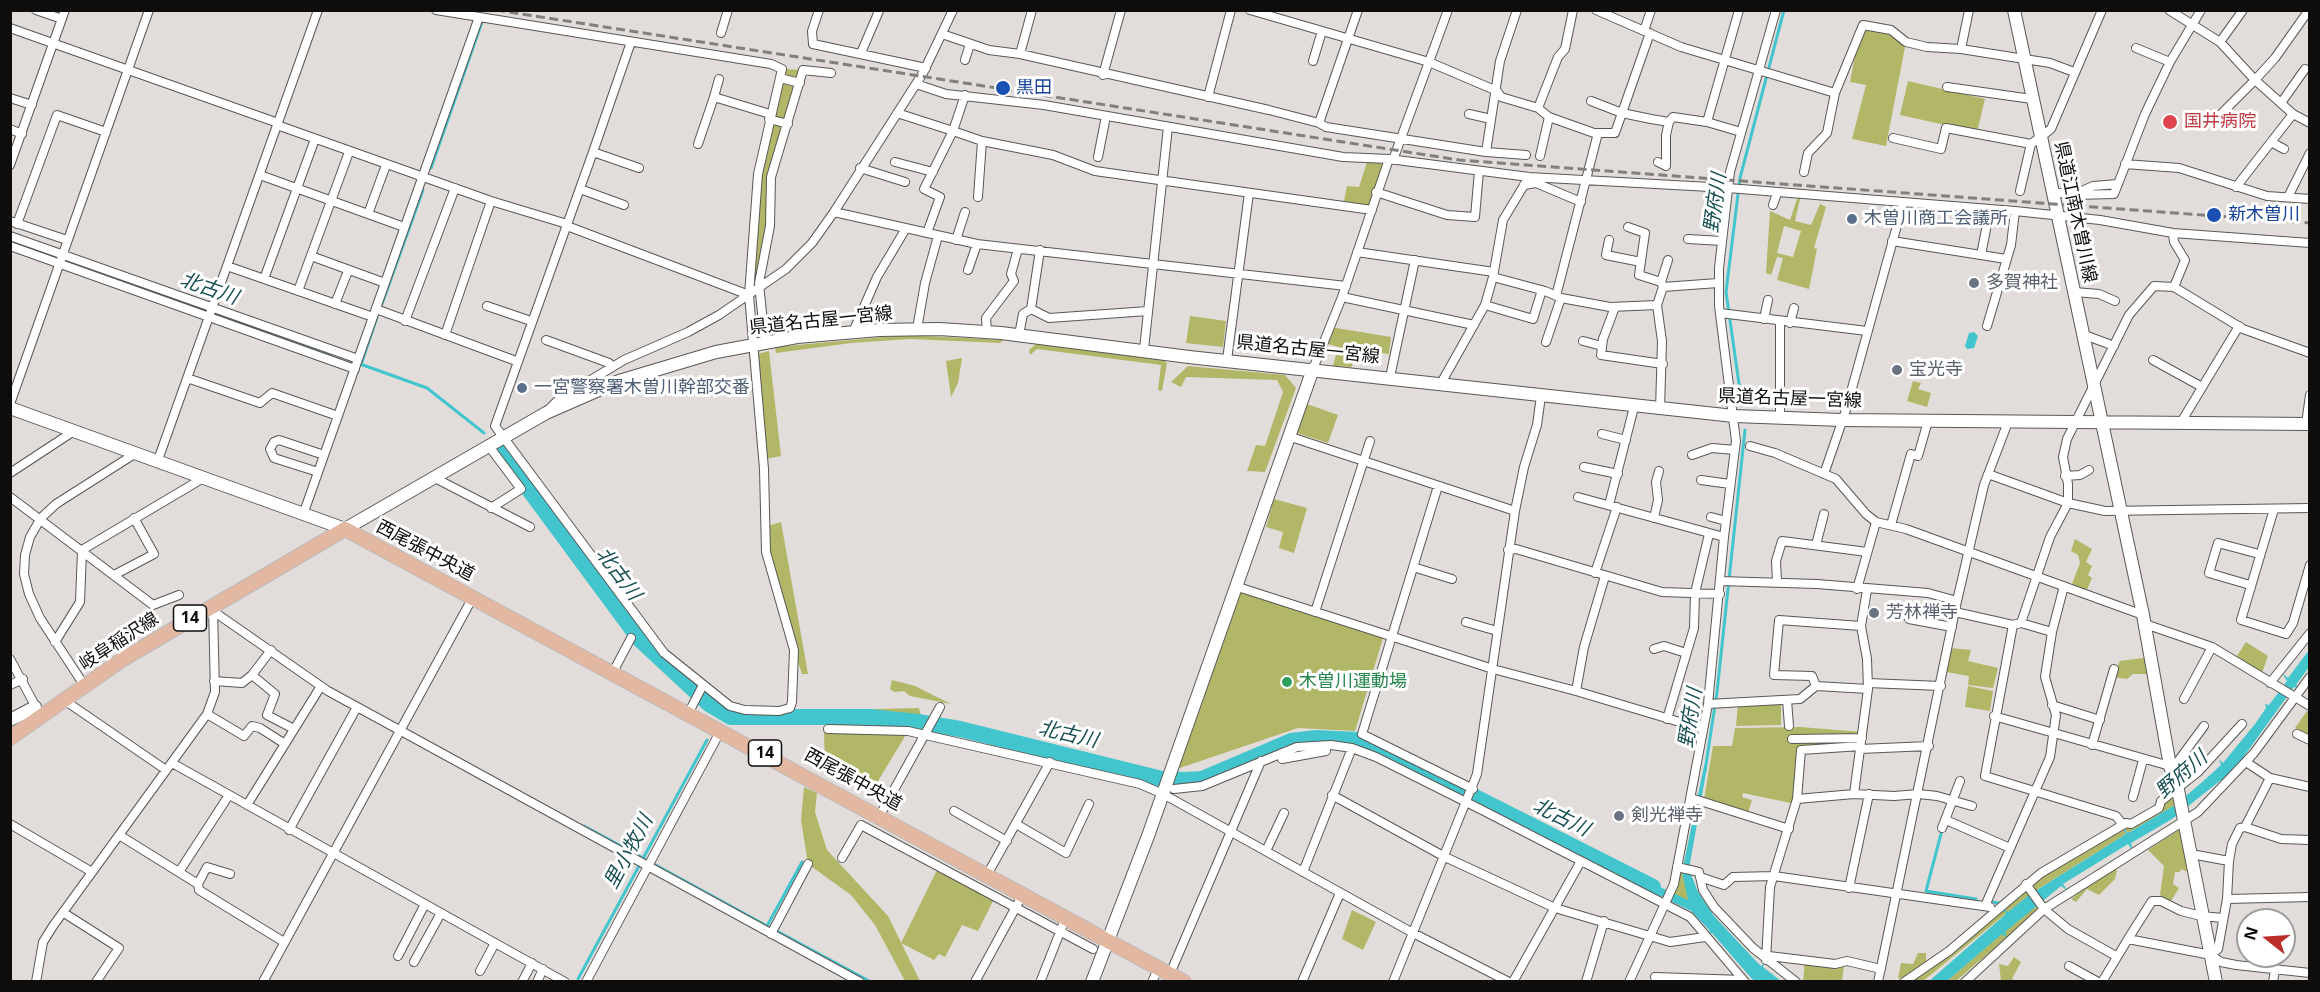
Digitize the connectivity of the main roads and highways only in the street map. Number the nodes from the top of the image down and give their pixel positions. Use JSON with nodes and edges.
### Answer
{"nodes":[{"id":1,"x":2014,"y":10,"type":"edge"},
{"id":2,"x":1313,"y":369,"type":"junction"},
{"id":3,"x":10,"y":406,"type":"edge"},
{"id":4,"x":2101,"y":422,"type":"junction"},
{"id":5,"x":2308,"y":424,"type":"edge"},
{"id":6,"x":345,"y":528,"type":"junction"},
{"id":7,"x":38,"y":712,"type":"junction"},
{"id":8,"x":10,"y":720,"type":"edge"},
{"id":9,"x":10,"y":738,"type":"edge"},
{"id":10,"x":1109,"y":940,"type":"junction"},
{"id":11,"x":1092,"y":981,"type":"edge"},
{"id":12,"x":1184,"y":981,"type":"edge"},
{"id":13,"x":2216,"y":981,"type":"edge"}],
"edges":[{"from":1,"to":4,"type":"main road","name":"県道江南木曽川線"},
{"from":2,"to":4,"type":"main road","name":"県道名古屋一宮線"},
{"from":2,"to":6,"type":"main road","name":"県道名古屋一宮線"},
{"from":2,"to":10,"type":"main road"},
{"from":3,"to":6,"type":"main road","number":"14"},
{"from":4,"to":5,"type":"main road","name":"県道名古屋一宮線"},
{"from":4,"to":13,"type":"main road","name":"県道江南木曽川線"},
{"from":6,"to":7,"type":"main road","name":"岐阜稲沢線","number":"14"},
{"from":6,"to":10,"type":"main road","name":"西尾張中央道","number":"14"},
{"from":7,"to":8,"type":"main road"},
{"from":7,"to":9,"type":"main road","name":"岐阜稲沢線","number":"14"},
{"from":10,"to":11,"type":"main road"},
{"from":10,"to":12,"type":"main road","name":"西尾張中央道","number":"14"}]}
